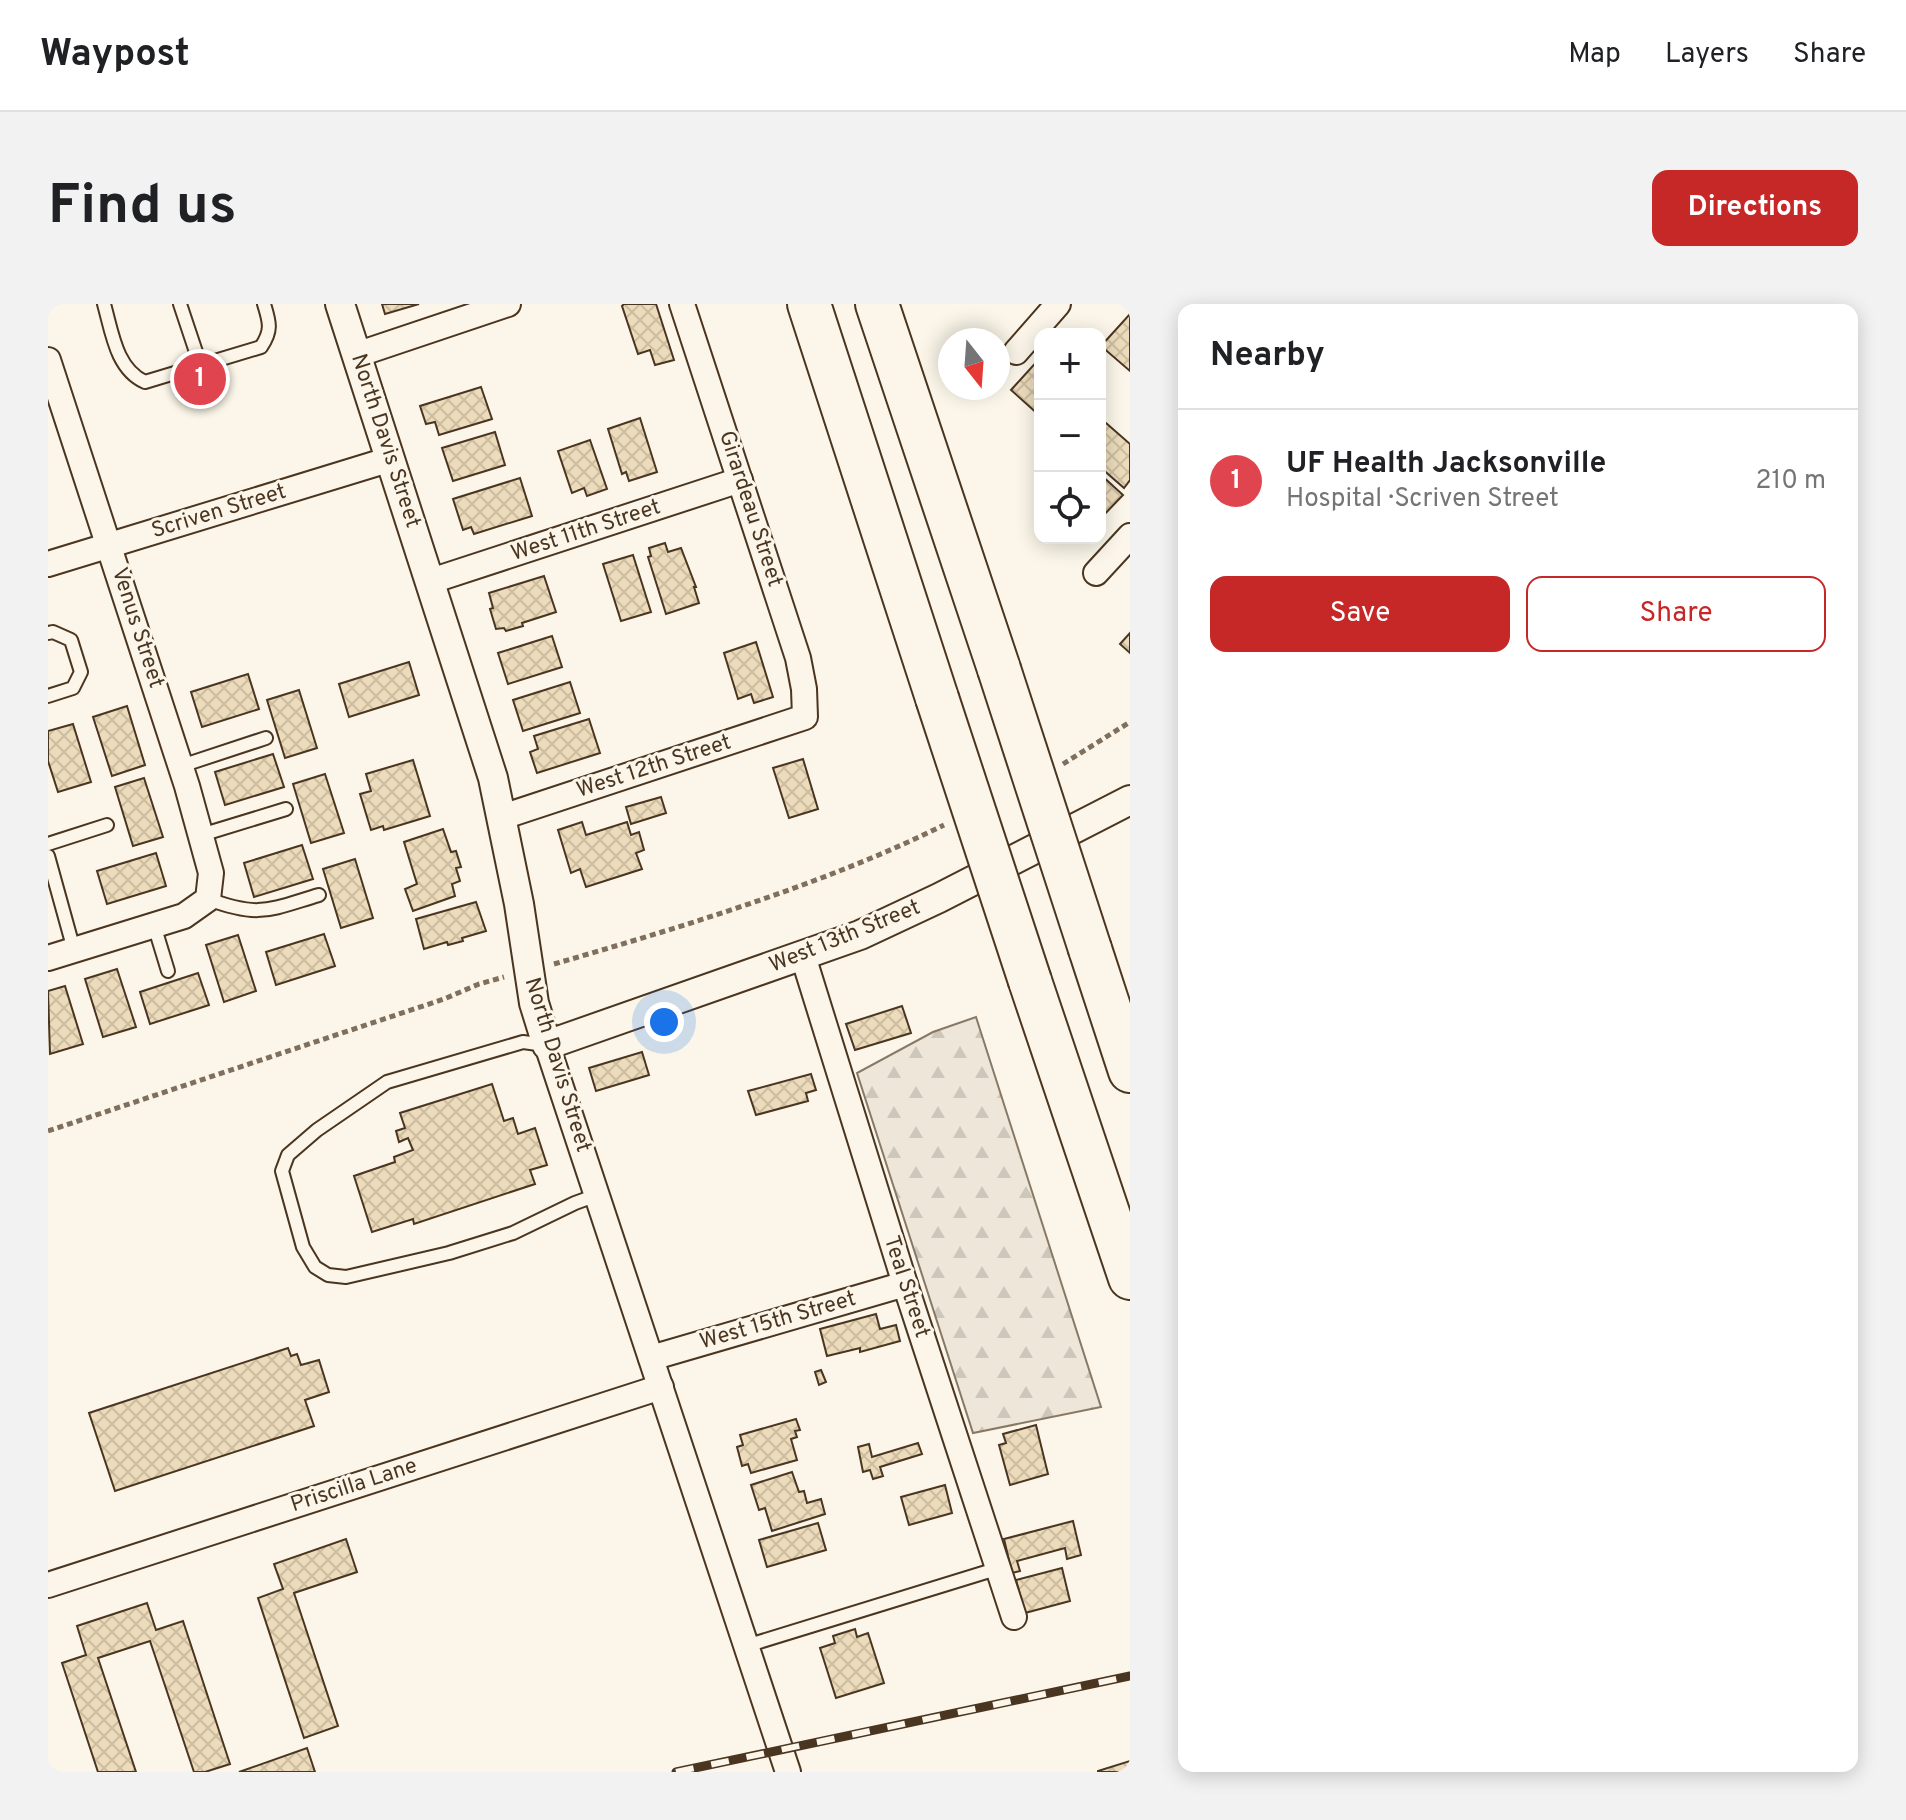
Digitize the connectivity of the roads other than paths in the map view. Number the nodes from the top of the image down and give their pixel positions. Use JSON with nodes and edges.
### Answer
{"nodes":[{"id":1,"x":104,"y":304,"type":"edge"},
{"id":2,"x":180,"y":304,"type":"edge"},
{"id":3,"x":264,"y":304,"type":"edge"},
{"id":4,"x":340,"y":304,"type":"edge"},
{"id":5,"x":508,"y":304,"type":"edge"},
{"id":6,"x":682,"y":304,"type":"edge"},
{"id":7,"x":809,"y":304,"type":"edge"},
{"id":8,"x":877,"y":304,"type":"edge"},
{"id":9,"x":886,"y":304,"type":"edge"},
{"id":10,"x":1058,"y":304,"type":"edge"},
{"id":11,"x":1016,"y":352,"type":"dead end"},
{"id":12,"x":356,"y":355,"type":"junction"},
{"id":13,"x":48,"y":360,"type":"edge"},
{"id":14,"x":896,"y":361,"type":"junction"},
{"id":15,"x":201,"y":367,"type":"junction"},
{"id":16,"x":391,"y":459,"type":"junction"},
{"id":17,"x":740,"y":480,"type":"junction"},
{"id":18,"x":1130,"y":536,"type":"edge"},
{"id":19,"x":110,"y":545,"type":"junction"},
{"id":20,"x":48,"y":564,"type":"edge"},
{"id":21,"x":1096,"y":573,"type":"dead end"},
{"id":22,"x":431,"y":581,"type":"junction"},
{"id":23,"x":48,"y":633,"type":"edge"},
{"id":24,"x":48,"y":696,"type":"edge"},
{"id":25,"x":805,"y":717,"type":"joint"},
{"id":26,"x":266,"y":738,"type":"dead end"},
{"id":27,"x":181,"y":766,"type":"junction"},
{"id":28,"x":1130,"y":800,"type":"edge"},
{"id":29,"x":286,"y":809,"type":"dead end"},
{"id":30,"x":502,"y":817,"type":"junction"},
{"id":31,"x":107,"y":825,"type":"dead end"},
{"id":32,"x":201,"y":835,"type":"junction"},
{"id":33,"x":48,"y":844,"type":"edge"},
{"id":34,"x":48,"y":856,"type":"edge"},
{"id":35,"x":319,"y":895,"type":"dead end"},
{"id":36,"x":208,"y":899,"type":"junction"},
{"id":37,"x":154,"y":925,"type":"junction"},
{"id":38,"x":74,"y":950,"type":"junction"},
{"id":39,"x":803,"y":956,"type":"junction"},
{"id":40,"x":48,"y":958,"type":"edge"},
{"id":41,"x":168,"y":971,"type":"dead end"},
{"id":42,"x":547,"y":1045,"type":"junction"},
{"id":43,"x":1130,"y":1071,"type":"edge"},
{"id":44,"x":597,"y":1195,"type":"junction"},
{"id":45,"x":1130,"y":1278,"type":"edge"},
{"id":46,"x":905,"y":1284,"type":"junction"},
{"id":47,"x":651,"y":1358,"type":"junction"},
{"id":48,"x":661,"y":1387,"type":"junction"},
{"id":49,"x":996,"y":1569,"type":"junction"},
{"id":50,"x":48,"y":1585,"type":"edge"},
{"id":51,"x":1014,"y":1617,"type":"dead end"},
{"id":52,"x":746,"y":1646,"type":"junction"},
{"id":53,"x":788,"y":1772,"type":"edge"}],
"edges":[{"from":1,"to":15,"type":"lane"},
{"from":2,"to":15,"type":"lane"},
{"from":3,"to":15,"type":"lane"},
{"from":4,"to":12,"type":"street","name":"North Davis Street"},
{"from":5,"to":12,"type":"street"},
{"from":6,"to":17,"type":"street","name":"Girardeau Street"},
{"from":7,"to":45,"type":"highway","bridge":true},
{"from":8,"to":14,"type":"highway"},
{"from":9,"to":14,"type":"highway"},
{"from":10,"to":11,"type":"street"},
{"from":12,"to":16,"type":"street","name":"North Davis Street"},
{"from":13,"to":19,"type":"street","name":"Venus Street"},
{"from":14,"to":43,"type":"highway","bridge":true},
{"from":16,"to":19,"type":"street","name":"Scriven Street"},
{"from":16,"to":22,"type":"street","name":"North Davis Street"},
{"from":17,"to":22,"type":"street","name":"West 11th Street"},
{"from":17,"to":25,"type":"street","name":"Girardeau Street"},
{"from":18,"to":21,"type":"street"},
{"from":19,"to":20,"type":"street","name":"Scriven Street"},
{"from":19,"to":27,"type":"street","name":"Venus Street"},
{"from":22,"to":30,"type":"street","name":"North Davis Street"},
{"from":23,"to":24,"type":"lane"},
{"from":25,"to":30,"type":"street","name":"West 12th Street"},
{"from":26,"to":27,"type":"lane"},
{"from":27,"to":32,"type":"street","name":"Venus Street"},
{"from":28,"to":39,"type":"street","name":"West 13th Street"},
{"from":29,"to":32,"type":"lane"},
{"from":30,"to":42,"type":"street","name":"North Davis Street"},
{"from":31,"to":33,"type":"lane"},
{"from":32,"to":36,"type":"street","name":"Venus Street"},
{"from":34,"to":38,"type":"lane"},
{"from":35,"to":36,"type":"lane"},
{"from":36,"to":37,"type":"street"},
{"from":37,"to":38,"type":"street"},
{"from":37,"to":41,"type":"lane"},
{"from":38,"to":40,"type":"street"},
{"from":39,"to":42,"type":"street","name":"West 13th Street"},
{"from":39,"to":46,"type":"street","name":"Teal Street"},
{"from":42,"to":44,"type":"street","name":"North Davis Street"},
{"from":42,"to":44,"type":"lane"},
{"from":44,"to":47,"type":"street","name":"North Davis Street"},
{"from":46,"to":47,"type":"street","name":"West 15th Street"},
{"from":46,"to":49,"type":"street","name":"Teal Street"},
{"from":47,"to":48,"type":"street","name":"North Davis Street"},
{"from":48,"to":50,"type":"street","name":"Priscilla Lane"},
{"from":48,"to":52,"type":"street","name":"North Davis Street"},
{"from":49,"to":51,"type":"street","name":"Teal Street"},
{"from":49,"to":52,"type":"lane"},
{"from":52,"to":53,"type":"street","name":"North Davis Street"}]}
